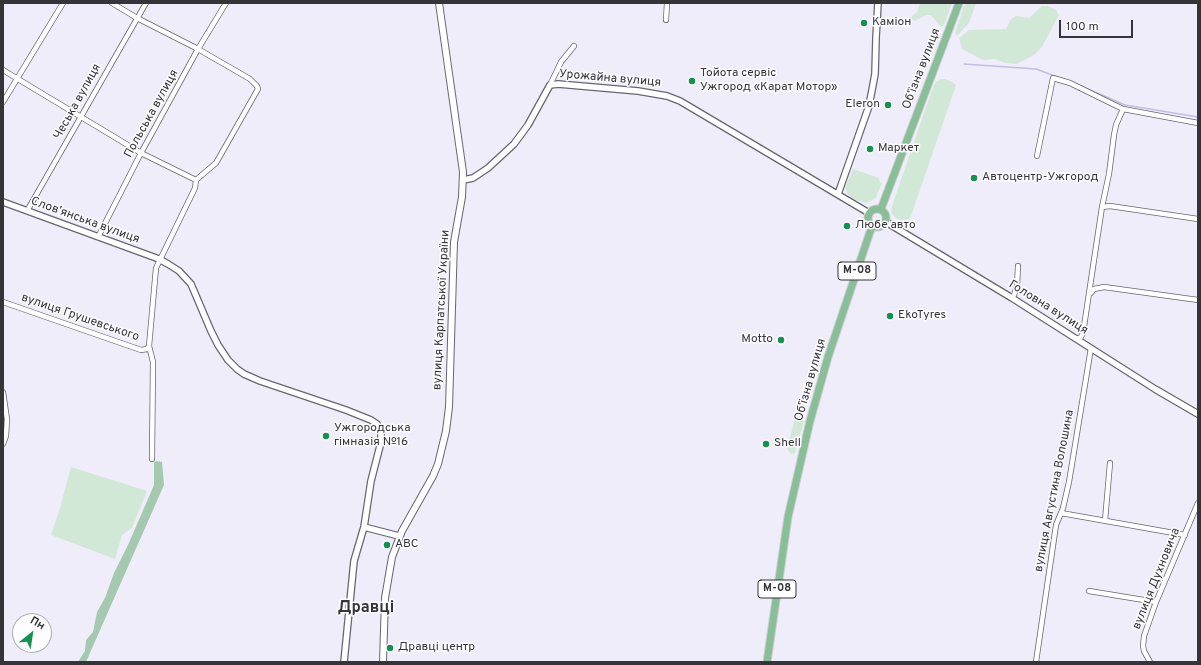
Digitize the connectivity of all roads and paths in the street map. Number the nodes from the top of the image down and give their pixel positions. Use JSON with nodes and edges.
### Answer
{"nodes":[{"id":1,"x":63,"y":3,"type":"edge"},
{"id":2,"x":112,"y":3,"type":"edge"},
{"id":3,"x":146,"y":3,"type":"edge"},
{"id":4,"x":226,"y":3,"type":"edge"},
{"id":5,"x":439,"y":3,"type":"edge"},
{"id":6,"x":667,"y":3,"type":"edge"},
{"id":7,"x":878,"y":3,"type":"edge"},
{"id":8,"x":959,"y":3,"type":"edge"},
{"id":9,"x":137,"y":18,"type":"junction"},
{"id":10,"x":666,"y":20,"type":"dead end"},
{"id":11,"x":574,"y":46,"type":"dead end"},
{"id":12,"x":198,"y":49,"type":"junction"},
{"id":13,"x":3,"y":70,"type":"edge"},
{"id":14,"x":17,"y":78,"type":"junction"},
{"id":15,"x":550,"y":85,"type":"junction"},
{"id":16,"x":3,"y":102,"type":"edge"},
{"id":17,"x":1123,"y":109,"type":"junction"},
{"id":18,"x":81,"y":117,"type":"junction"},
{"id":19,"x":1198,"y":123,"type":"edge"},
{"id":20,"x":142,"y":153,"type":"junction"},
{"id":21,"x":1037,"y":156,"type":"dead end"},
{"id":22,"x":196,"y":180,"type":"junction"},
{"id":23,"x":463,"y":180,"type":"junction"},
{"id":24,"x":838,"y":194,"type":"junction"},
{"id":25,"x":3,"y":202,"type":"edge"},
{"id":26,"x":1102,"y":207,"type":"junction"},
{"id":27,"x":881,"y":209,"type":"junction"},
{"id":28,"x":27,"y":211,"type":"junction"},
{"id":29,"x":869,"y":213,"type":"junction"},
{"id":30,"x":1198,"y":219,"type":"edge"},
{"id":31,"x":886,"y":222,"type":"junction"},
{"id":32,"x":872,"y":226,"type":"junction"},
{"id":33,"x":98,"y":237,"type":"junction"},
{"id":34,"x":160,"y":259,"type":"junction"},
{"id":35,"x":1018,"y":266,"type":"dead end"},
{"id":36,"x":1090,"y":294,"type":"junction"},
{"id":37,"x":1012,"y":298,"type":"junction"},
{"id":38,"x":1198,"y":300,"type":"edge"},
{"id":39,"x":3,"y":302,"type":"edge"},
{"id":40,"x":1076,"y":339,"type":"junction"},
{"id":41,"x":149,"y":346,"type":"junction"},
{"id":42,"x":1091,"y":348,"type":"junction"},
{"id":43,"x":3,"y":392,"type":"edge"},
{"id":44,"x":1198,"y":414,"type":"edge"},
{"id":45,"x":3,"y":444,"type":"edge"},
{"id":46,"x":152,"y":459,"type":"dead end"},
{"id":47,"x":1110,"y":463,"type":"dead end"},
{"id":48,"x":1198,"y":503,"type":"edge"},
{"id":49,"x":1196,"y":512,"type":"edge"},
{"id":50,"x":1061,"y":514,"type":"junction"},
{"id":51,"x":1105,"y":521,"type":"junction"},
{"id":52,"x":364,"y":527,"type":"junction"},
{"id":53,"x":1185,"y":535,"type":"junction"},
{"id":54,"x":399,"y":536,"type":"junction"},
{"id":55,"x":1089,"y":591,"type":"dead end"},
{"id":56,"x":1156,"y":602,"type":"junction"},
{"id":57,"x":344,"y":662,"type":"edge"},
{"id":58,"x":384,"y":662,"type":"edge"},
{"id":59,"x":767,"y":662,"type":"edge"},
{"id":60,"x":1036,"y":662,"type":"edge"},
{"id":61,"x":1150,"y":662,"type":"edge"}],
"edges":[{"from":1,"to":14,"type":"street"},
{"from":2,"to":9,"type":"street"},
{"from":3,"to":9,"type":"street","name":"Чеська вулиця"},
{"from":4,"to":12,"type":"street","name":"Польська вулиця"},
{"from":5,"to":23,"type":"main road","name":"вулиця Карпатської України"},
{"from":6,"to":10,"type":"street"},
{"from":7,"to":24,"type":"street"},
{"from":8,"to":27,"type":"highway","name":"Обʼїзна вулиця"},
{"from":9,"to":12,"type":"street"},
{"from":9,"to":18,"type":"street","name":"Чеська вулиця"},
{"from":11,"to":15,"type":"street","name":"Урожайна вулиця"},
{"from":12,"to":20,"type":"street","name":"Польська вулиця"},
{"from":12,"to":22,"type":"street"},
{"from":13,"to":14,"type":"street"},
{"from":14,"to":16,"type":"street"},
{"from":14,"to":18,"type":"street"},
{"from":15,"to":23,"type":"street","name":"Урожайна вулиця"},
{"from":15,"to":24,"type":"street","name":"Урожайна вулиця"},
{"from":17,"to":19,"type":"street"},
{"from":17,"to":21,"type":"street"},
{"from":17,"to":26,"type":"street"},
{"from":18,"to":20,"type":"street"},
{"from":18,"to":28,"type":"street","name":"Чеська вулиця"},
{"from":20,"to":22,"type":"street"},
{"from":20,"to":33,"type":"street","name":"Польська вулиця"},
{"from":22,"to":34,"type":"street"},
{"from":23,"to":54,"type":"main road","name":"вулиця Карпатської України"},
{"from":24,"to":29,"type":"street"},
{"from":25,"to":28,"type":"street","name":"Словʼянська вулиця"},
{"from":26,"to":30,"type":"street"},
{"from":26,"to":36,"type":"street"},
{"from":27,"to":29,"type":"highway"},
{"from":27,"to":31,"type":"highway"},
{"from":28,"to":33,"type":"street","name":"Словʼянська вулиця"},
{"from":29,"to":32,"type":"highway"},
{"from":31,"to":32,"type":"highway"},
{"from":31,"to":37,"type":"street","name":"Головна вулиця"},
{"from":32,"to":59,"type":"highway","name":"Обʼїзна вулиця","number":"М-08"},
{"from":33,"to":34,"type":"street","name":"Словʼянська вулиця"},
{"from":34,"to":41,"type":"street"},
{"from":34,"to":52,"type":"street","name":"Словʼянська вулиця"},
{"from":35,"to":37,"type":"street"},
{"from":36,"to":38,"type":"street"},
{"from":36,"to":40,"type":"street"},
{"from":37,"to":40,"type":"street","name":"Головна вулиця"},
{"from":39,"to":41,"type":"street","name":"вулиця Грушевського"},
{"from":40,"to":42,"type":"street","name":"Головна вулиця"},
{"from":41,"to":46,"type":"street"},
{"from":42,"to":44,"type":"street","name":"Головна вулиця"},
{"from":42,"to":50,"type":"street","name":"вулиця Августина Волошина"},
{"from":43,"to":45,"type":"street"},
{"from":47,"to":51,"type":"street"},
{"from":48,"to":49,"type":"street","name":"вулиця Духновича"},
{"from":49,"to":53,"type":"street","name":"вулиця Духновича"},
{"from":50,"to":51,"type":"street"},
{"from":50,"to":60,"type":"street","name":"вулиця Августина Волошина"},
{"from":51,"to":53,"type":"street"},
{"from":52,"to":54,"type":"street"},
{"from":52,"to":57,"type":"street"},
{"from":53,"to":56,"type":"street","name":"вулиця Духновича"},
{"from":54,"to":58,"type":"main road","name":"вулиця Карпатської України"},
{"from":55,"to":56,"type":"street"},
{"from":56,"to":61,"type":"street","name":"вулиця Духновича"}]}
